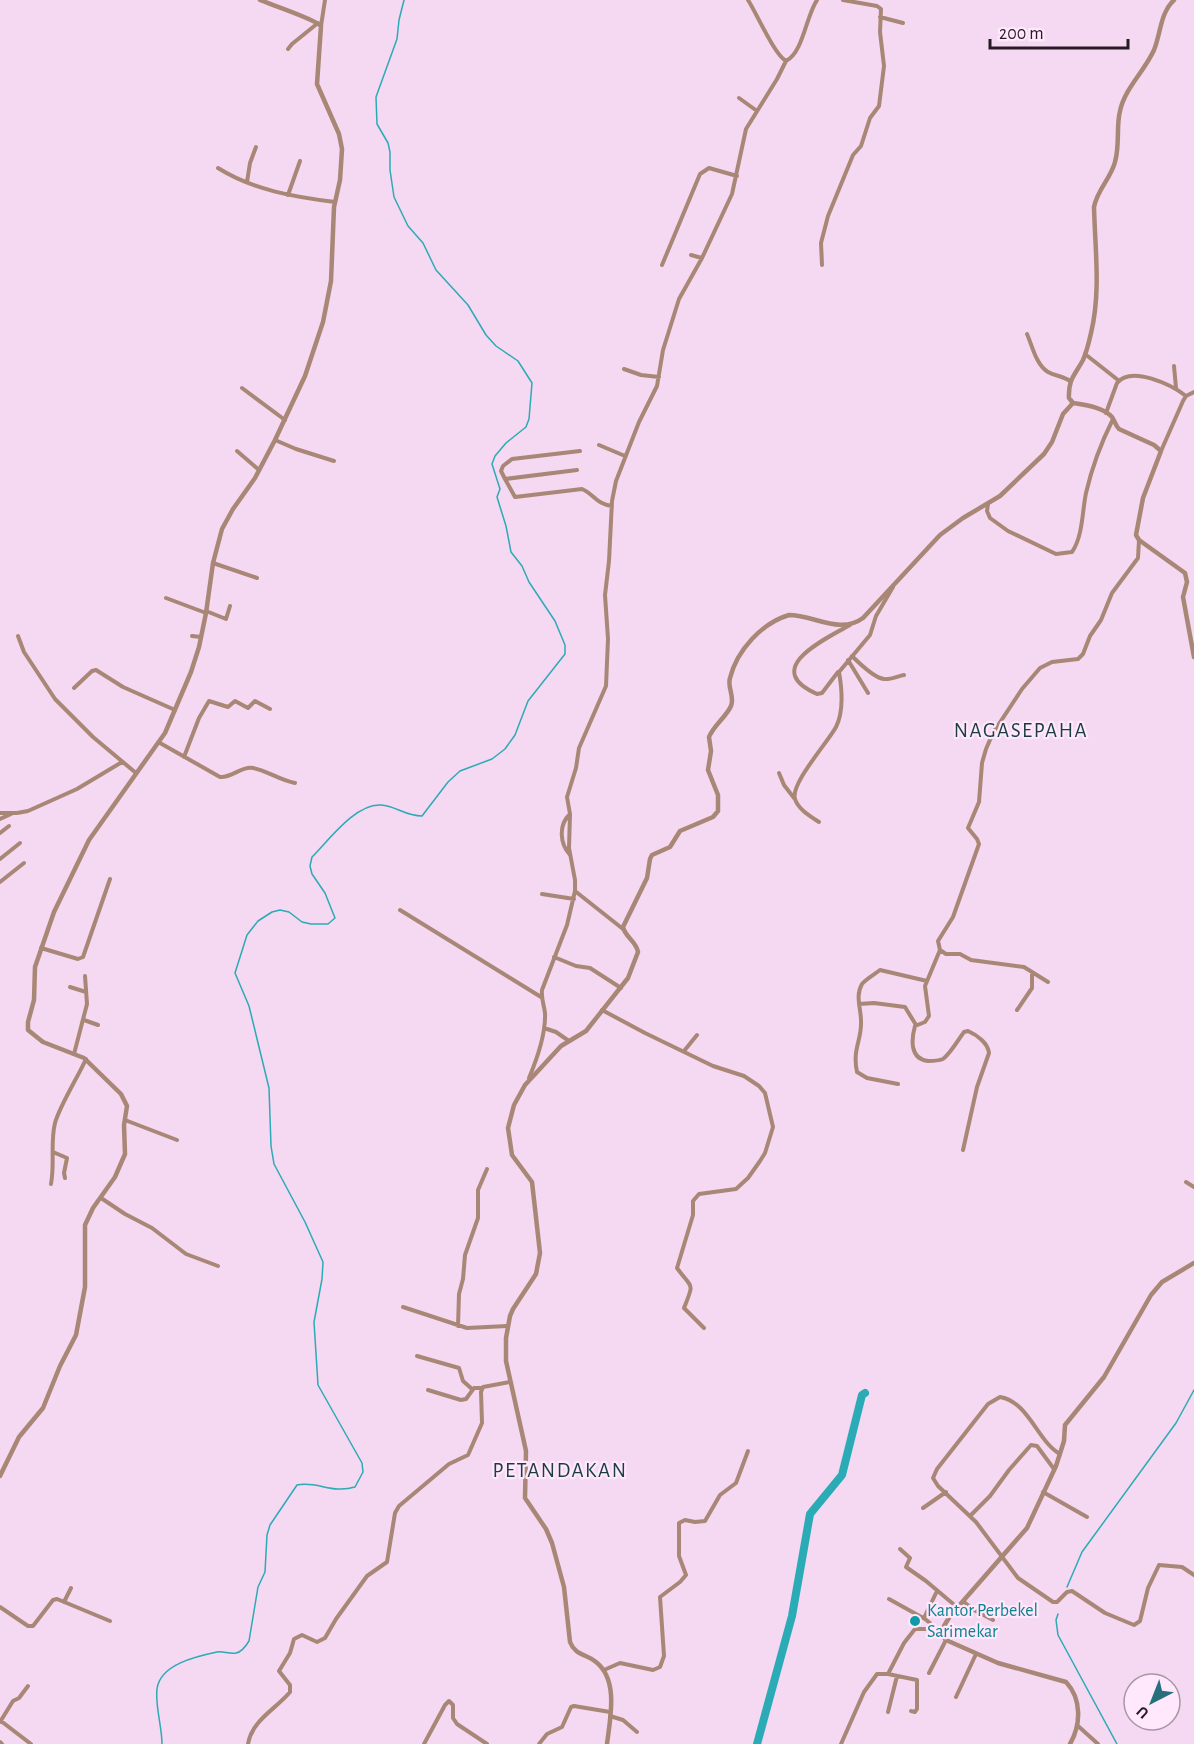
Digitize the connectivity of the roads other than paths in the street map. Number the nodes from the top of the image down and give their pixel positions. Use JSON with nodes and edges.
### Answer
{"nodes":[{"id":1,"x":260,"y":0,"type":"edge"},
{"id":2,"x":325,"y":0,"type":"edge"},
{"id":3,"x":748,"y":0,"type":"edge"},
{"id":4,"x":817,"y":0,"type":"edge"},
{"id":5,"x":843,"y":0,"type":"edge"},
{"id":6,"x":1174,"y":0,"type":"edge"},
{"id":7,"x":880,"y":17,"type":"junction"},
{"id":8,"x":903,"y":23,"type":"dead end"},
{"id":9,"x":320,"y":24,"type":"junction"},
{"id":10,"x":288,"y":49,"type":"dead end"},
{"id":11,"x":786,"y":61,"type":"junction"},
{"id":12,"x":739,"y":98,"type":"dead end"},
{"id":13,"x":757,"y":111,"type":"junction"},
{"id":14,"x":256,"y":147,"type":"dead end"},
{"id":15,"x":300,"y":161,"type":"dead end"},
{"id":16,"x":218,"y":168,"type":"dead end"},
{"id":17,"x":737,"y":176,"type":"junction"},
{"id":18,"x":247,"y":182,"type":"junction"},
{"id":19,"x":288,"y":195,"type":"junction"},
{"id":20,"x":335,"y":202,"type":"junction"},
{"id":21,"x":691,"y":255,"type":"dead end"},
{"id":22,"x":702,"y":258,"type":"junction"},
{"id":23,"x":662,"y":265,"type":"dead end"},
{"id":24,"x":822,"y":265,"type":"dead end"},
{"id":25,"x":1027,"y":334,"type":"dead end"},
{"id":26,"x":1085,"y":354,"type":"junction"},
{"id":27,"x":1174,"y":366,"type":"dead end"},
{"id":28,"x":624,"y":369,"type":"dead end"},
{"id":29,"x":659,"y":377,"type":"junction"},
{"id":30,"x":1119,"y":380,"type":"junction"},
{"id":31,"x":1070,"y":381,"type":"junction"},
{"id":32,"x":242,"y":388,"type":"dead end"},
{"id":33,"x":1176,"y":389,"type":"junction"},
{"id":34,"x":1194,"y":392,"type":"edge"},
{"id":35,"x":1186,"y":396,"type":"junction"},
{"id":36,"x":1074,"y":403,"type":"junction"},
{"id":37,"x":1106,"y":413,"type":"junction"},
{"id":38,"x":1113,"y":419,"type":"junction"},
{"id":39,"x":285,"y":420,"type":"junction"},
{"id":40,"x":275,"y":440,"type":"junction"},
{"id":41,"x":600,"y":445,"type":"dead end"},
{"id":42,"x":237,"y":451,"type":"dead end"},
{"id":43,"x":580,"y":451,"type":"dead end"},
{"id":44,"x":1161,"y":452,"type":"junction"},
{"id":45,"x":625,"y":456,"type":"junction"},
{"id":46,"x":334,"y":461,"type":"dead end"},
{"id":47,"x":259,"y":470,"type":"junction"},
{"id":48,"x":577,"y":470,"type":"dead end"},
{"id":49,"x":505,"y":480,"type":"junction"},
{"id":50,"x":988,"y":504,"type":"junction"},
{"id":51,"x":612,"y":506,"type":"junction"},
{"id":52,"x":1139,"y":540,"type":"junction"},
{"id":53,"x":213,"y":563,"type":"junction"},
{"id":54,"x":257,"y":578,"type":"dead end"},
{"id":55,"x":894,"y":586,"type":"junction"},
{"id":56,"x":166,"y":598,"type":"dead end"},
{"id":57,"x":230,"y":606,"type":"dead end"},
{"id":58,"x":206,"y":612,"type":"junction"},
{"id":59,"x":850,"y":625,"type":"junction"},
{"id":60,"x":18,"y":636,"type":"dead end"},
{"id":61,"x":192,"y":636,"type":"dead end"},
{"id":62,"x":201,"y":637,"type":"junction"},
{"id":63,"x":852,"y":656,"type":"junction"},
{"id":64,"x":1194,"y":657,"type":"edge"},
{"id":65,"x":848,"y":660,"type":"junction"},
{"id":66,"x":839,"y":672,"type":"junction"},
{"id":67,"x":904,"y":675,"type":"dead end"},
{"id":68,"x":74,"y":688,"type":"dead end"},
{"id":69,"x":868,"y":693,"type":"dead end"},
{"id":70,"x":270,"y":709,"type":"dead end"},
{"id":71,"x":175,"y":710,"type":"junction"},
{"id":72,"x":160,"y":743,"type":"junction"},
{"id":73,"x":184,"y":757,"type":"junction"},
{"id":74,"x":122,"y":762,"type":"junction"},
{"id":75,"x":779,"y":772,"type":"dead end"},
{"id":76,"x":137,"y":774,"type":"junction"},
{"id":77,"x":295,"y":783,"type":"dead end"},
{"id":78,"x":795,"y":798,"type":"junction"},
{"id":79,"x":0,"y":813,"type":"edge"},
{"id":80,"x":12,"y":813,"type":"junction"},
{"id":81,"x":570,"y":814,"type":"junction"},
{"id":82,"x":0,"y":819,"type":"edge"},
{"id":83,"x":819,"y":822,"type":"dead end"},
{"id":84,"x":9,"y":826,"type":"dead end"},
{"id":85,"x":0,"y":833,"type":"edge"},
{"id":86,"x":20,"y":843,"type":"dead end"},
{"id":87,"x":571,"y":856,"type":"junction"},
{"id":88,"x":0,"y":859,"type":"edge"},
{"id":89,"x":24,"y":863,"type":"dead end"},
{"id":90,"x":1,"y":873,"type":"edge"},
{"id":91,"x":5,"y":878,"type":"junction"},
{"id":92,"x":110,"y":879,"type":"dead end"},
{"id":93,"x":0,"y":882,"type":"edge"},
{"id":94,"x":575,"y":891,"type":"junction"},
{"id":95,"x":542,"y":894,"type":"dead end"},
{"id":96,"x":574,"y":899,"type":"junction"},
{"id":97,"x":400,"y":910,"type":"dead end"},
{"id":98,"x":623,"y":929,"type":"junction"},
{"id":99,"x":40,"y":948,"type":"junction"},
{"id":100,"x":940,"y":950,"type":"junction"},
{"id":101,"x":554,"y":957,"type":"junction"},
{"id":102,"x":1032,"y":973,"type":"junction"},
{"id":103,"x":85,"y":976,"type":"dead end"},
{"id":104,"x":927,"y":981,"type":"junction"},
{"id":105,"x":1048,"y":982,"type":"dead end"},
{"id":106,"x":70,"y":987,"type":"dead end"},
{"id":107,"x":621,"y":988,"type":"junction"},
{"id":108,"x":86,"y":992,"type":"junction"},
{"id":109,"x":541,"y":997,"type":"junction"},
{"id":110,"x":859,"y":1004,"type":"junction"},
{"id":111,"x":602,"y":1010,"type":"junction"},
{"id":112,"x":1017,"y":1010,"type":"dead end"},
{"id":113,"x":84,"y":1020,"type":"junction"},
{"id":114,"x":98,"y":1025,"type":"dead end"},
{"id":115,"x":916,"y":1025,"type":"junction"},
{"id":116,"x":544,"y":1028,"type":"junction"},
{"id":117,"x":697,"y":1035,"type":"dead end"},
{"id":118,"x":569,"y":1041,"type":"junction"},
{"id":119,"x":684,"y":1051,"type":"junction"},
{"id":120,"x":74,"y":1053,"type":"junction"},
{"id":121,"x":86,"y":1059,"type":"junction"},
{"id":122,"x":529,"y":1079,"type":"junction"},
{"id":123,"x":898,"y":1084,"type":"dead end"},
{"id":124,"x":124,"y":1120,"type":"junction"},
{"id":125,"x":177,"y":1140,"type":"dead end"},
{"id":126,"x":963,"y":1150,"type":"dead end"},
{"id":127,"x":52,"y":1152,"type":"junction"},
{"id":128,"x":487,"y":1169,"type":"dead end"},
{"id":129,"x":65,"y":1178,"type":"dead end"},
{"id":130,"x":1186,"y":1182,"type":"dead end"},
{"id":131,"x":51,"y":1184,"type":"dead end"},
{"id":132,"x":1194,"y":1187,"type":"edge"},
{"id":133,"x":101,"y":1198,"type":"junction"},
{"id":134,"x":1194,"y":1263,"type":"edge"},
{"id":135,"x":218,"y":1266,"type":"dead end"},
{"id":136,"x":403,"y":1307,"type":"dead end"},
{"id":137,"x":458,"y":1326,"type":"junction"},
{"id":138,"x":507,"y":1326,"type":"junction"},
{"id":139,"x":704,"y":1328,"type":"dead end"},
{"id":140,"x":417,"y":1356,"type":"dead end"},
{"id":141,"x":510,"y":1382,"type":"junction"},
{"id":142,"x":482,"y":1388,"type":"junction"},
{"id":143,"x":472,"y":1389,"type":"junction"},
{"id":144,"x":428,"y":1390,"type":"dead end"},
{"id":145,"x":748,"y":1451,"type":"dead end"},
{"id":146,"x":1060,"y":1454,"type":"junction"},
{"id":147,"x":1054,"y":1469,"type":"junction"},
{"id":148,"x":0,"y":1476,"type":"edge"},
{"id":149,"x":945,"y":1492,"type":"junction"},
{"id":150,"x":1043,"y":1492,"type":"junction"},
{"id":151,"x":923,"y":1508,"type":"dead end"},
{"id":152,"x":970,"y":1516,"type":"junction"},
{"id":153,"x":1087,"y":1517,"type":"dead end"},
{"id":154,"x":900,"y":1549,"type":"dead end"},
{"id":155,"x":1002,"y":1557,"type":"junction"},
{"id":156,"x":1194,"y":1575,"type":"edge"},
{"id":157,"x":71,"y":1588,"type":"dead end"},
{"id":158,"x":937,"y":1591,"type":"junction"},
{"id":159,"x":889,"y":1599,"type":"dead end"},
{"id":160,"x":64,"y":1602,"type":"junction"},
{"id":161,"x":964,"y":1602,"type":"junction"},
{"id":162,"x":0,"y":1607,"type":"edge"},
{"id":163,"x":958,"y":1608,"type":"junction"},
{"id":164,"x":924,"y":1618,"type":"junction"},
{"id":165,"x":993,"y":1620,"type":"dead end"},
{"id":166,"x":110,"y":1621,"type":"dead end"},
{"id":167,"x":932,"y":1630,"type":"junction"},
{"id":168,"x":942,"y":1633,"type":"junction"},
{"id":169,"x":946,"y":1640,"type":"junction"},
{"id":170,"x":976,"y":1654,"type":"junction"},
{"id":171,"x":604,"y":1670,"type":"junction"},
{"id":172,"x":929,"y":1673,"type":"dead end"},
{"id":173,"x":888,"y":1674,"type":"junction"},
{"id":174,"x":897,"y":1676,"type":"junction"},
{"id":175,"x":28,"y":1686,"type":"dead end"},
{"id":176,"x":956,"y":1697,"type":"dead end"},
{"id":177,"x":888,"y":1712,"type":"dead end"},
{"id":178,"x":911,"y":1712,"type":"dead end"},
{"id":179,"x":610,"y":1714,"type":"junction"},
{"id":180,"x":0,"y":1721,"type":"edge"},
{"id":181,"x":1077,"y":1725,"type":"junction"},
{"id":182,"x":637,"y":1732,"type":"dead end"},
{"id":183,"x":31,"y":1744,"type":"edge"},
{"id":184,"x":248,"y":1744,"type":"edge"},
{"id":185,"x":424,"y":1744,"type":"edge"},
{"id":186,"x":487,"y":1744,"type":"edge"},
{"id":187,"x":539,"y":1744,"type":"edge"},
{"id":188,"x":607,"y":1744,"type":"edge"},
{"id":189,"x":841,"y":1744,"type":"edge"},
{"id":190,"x":1070,"y":1744,"type":"edge"},
{"id":191,"x":1098,"y":1744,"type":"edge"}],
"edges":[{"from":1,"to":9,"type":"street"},
{"from":2,"to":9,"type":"street"},
{"from":3,"to":11,"type":"street"},
{"from":4,"to":11,"type":"street"},
{"from":5,"to":7,"type":"street"},
{"from":6,"to":26,"type":"street"},
{"from":7,"to":8,"type":"street"},
{"from":7,"to":24,"type":"street"},
{"from":9,"to":10,"type":"street"},
{"from":9,"to":20,"type":"street"},
{"from":11,"to":13,"type":"street"},
{"from":12,"to":13,"type":"street"},
{"from":13,"to":17,"type":"street"},
{"from":14,"to":18,"type":"street"},
{"from":15,"to":19,"type":"street"},
{"from":16,"to":18,"type":"street"},
{"from":17,"to":22,"type":"street"},
{"from":17,"to":23,"type":"street"},
{"from":18,"to":19,"type":"street"},
{"from":19,"to":20,"type":"street"},
{"from":20,"to":39,"type":"street"},
{"from":21,"to":22,"type":"street"},
{"from":22,"to":29,"type":"street"},
{"from":25,"to":31,"type":"street"},
{"from":26,"to":30,"type":"street"},
{"from":26,"to":31,"type":"street"},
{"from":27,"to":33,"type":"street"},
{"from":28,"to":29,"type":"street"},
{"from":29,"to":45,"type":"street"},
{"from":30,"to":33,"type":"street"},
{"from":30,"to":37,"type":"street"},
{"from":31,"to":36,"type":"street"},
{"from":32,"to":39,"type":"street"},
{"from":33,"to":35,"type":"street"},
{"from":34,"to":35,"type":"street"},
{"from":35,"to":44,"type":"street"},
{"from":36,"to":37,"type":"street"},
{"from":36,"to":50,"type":"street"},
{"from":37,"to":38,"type":"street"},
{"from":38,"to":44,"type":"street"},
{"from":38,"to":50,"type":"street"},
{"from":39,"to":40,"type":"street"},
{"from":40,"to":46,"type":"street"},
{"from":40,"to":47,"type":"street"},
{"from":41,"to":45,"type":"street"},
{"from":42,"to":47,"type":"street"},
{"from":43,"to":49,"type":"street"},
{"from":44,"to":52,"type":"street"},
{"from":45,"to":51,"type":"street"},
{"from":47,"to":53,"type":"street"},
{"from":48,"to":49,"type":"street"},
{"from":49,"to":51,"type":"street"},
{"from":50,"to":55,"type":"street"},
{"from":51,"to":81,"type":"street"},
{"from":52,"to":64,"type":"street"},
{"from":52,"to":100,"type":"street"},
{"from":53,"to":54,"type":"street"},
{"from":53,"to":58,"type":"street"},
{"from":55,"to":59,"type":"street"},
{"from":55,"to":63,"type":"street"},
{"from":56,"to":58,"type":"street"},
{"from":57,"to":58,"type":"street"},
{"from":58,"to":62,"type":"street"},
{"from":59,"to":66,"type":"street"},
{"from":59,"to":98,"type":"street"},
{"from":60,"to":74,"type":"street"},
{"from":61,"to":62,"type":"street"},
{"from":62,"to":71,"type":"street"},
{"from":63,"to":65,"type":"street"},
{"from":63,"to":67,"type":"street"},
{"from":65,"to":66,"type":"street"},
{"from":65,"to":69,"type":"street"},
{"from":66,"to":78,"type":"street"},
{"from":68,"to":71,"type":"street"},
{"from":70,"to":73,"type":"street"},
{"from":71,"to":72,"type":"street"},
{"from":72,"to":73,"type":"street"},
{"from":72,"to":76,"type":"street"},
{"from":73,"to":77,"type":"street"},
{"from":74,"to":76,"type":"street"},
{"from":74,"to":80,"type":"street"},
{"from":75,"to":78,"type":"street"},
{"from":76,"to":99,"type":"street"},
{"from":78,"to":83,"type":"street"},
{"from":79,"to":80,"type":"street"},
{"from":80,"to":82,"type":"street"},
{"from":81,"to":87,"type":"street"},
{"from":81,"to":87,"type":"street"},
{"from":84,"to":85,"type":"street"},
{"from":86,"to":88,"type":"street"},
{"from":87,"to":94,"type":"street"},
{"from":89,"to":91,"type":"street"},
{"from":90,"to":91,"type":"street"},
{"from":91,"to":93,"type":"street"},
{"from":92,"to":99,"type":"street"},
{"from":94,"to":96,"type":"street"},
{"from":94,"to":98,"type":"street"},
{"from":95,"to":96,"type":"street"},
{"from":96,"to":101,"type":"street"},
{"from":97,"to":109,"type":"street"},
{"from":98,"to":107,"type":"street"},
{"from":99,"to":120,"type":"street"},
{"from":100,"to":102,"type":"street"},
{"from":100,"to":104,"type":"street"},
{"from":101,"to":107,"type":"street"},
{"from":101,"to":109,"type":"street"},
{"from":102,"to":105,"type":"street"},
{"from":102,"to":112,"type":"street"},
{"from":103,"to":108,"type":"street"},
{"from":104,"to":110,"type":"street"},
{"from":104,"to":115,"type":"street"},
{"from":106,"to":108,"type":"street"},
{"from":107,"to":111,"type":"street"},
{"from":108,"to":113,"type":"street"},
{"from":109,"to":116,"type":"street"},
{"from":110,"to":115,"type":"street"},
{"from":110,"to":123,"type":"street"},
{"from":111,"to":118,"type":"street"},
{"from":111,"to":119,"type":"street"},
{"from":113,"to":114,"type":"street"},
{"from":113,"to":120,"type":"street"},
{"from":115,"to":126,"type":"street"},
{"from":116,"to":118,"type":"street"},
{"from":116,"to":122,"type":"street"},
{"from":117,"to":119,"type":"street"},
{"from":118,"to":122,"type":"street"},
{"from":119,"to":139,"type":"street"},
{"from":120,"to":121,"type":"street"},
{"from":121,"to":124,"type":"street"},
{"from":121,"to":127,"type":"street"},
{"from":122,"to":138,"type":"street"},
{"from":124,"to":125,"type":"street"},
{"from":124,"to":133,"type":"street"},
{"from":127,"to":129,"type":"street"},
{"from":127,"to":131,"type":"street"},
{"from":128,"to":137,"type":"street"},
{"from":130,"to":132,"type":"street"},
{"from":133,"to":135,"type":"street"},
{"from":133,"to":148,"type":"street"},
{"from":134,"to":146,"type":"street"},
{"from":136,"to":137,"type":"street"},
{"from":137,"to":138,"type":"street"},
{"from":138,"to":141,"type":"street"},
{"from":140,"to":143,"type":"street"},
{"from":141,"to":142,"type":"street"},
{"from":141,"to":171,"type":"street"},
{"from":142,"to":143,"type":"street"},
{"from":142,"to":184,"type":"street"},
{"from":143,"to":144,"type":"street"},
{"from":145,"to":171,"type":"street"},
{"from":146,"to":147,"type":"street"},
{"from":146,"to":149,"type":"street"},
{"from":147,"to":150,"type":"street"},
{"from":147,"to":152,"type":"street"},
{"from":149,"to":151,"type":"street"},
{"from":149,"to":152,"type":"street"},
{"from":150,"to":153,"type":"street"},
{"from":150,"to":155,"type":"street"},
{"from":152,"to":155,"type":"street"},
{"from":154,"to":158,"type":"street"},
{"from":155,"to":156,"type":"street"},
{"from":155,"to":161,"type":"street"},
{"from":157,"to":160,"type":"street"},
{"from":158,"to":163,"type":"street"},
{"from":158,"to":164,"type":"street"},
{"from":159,"to":164,"type":"street"},
{"from":160,"to":162,"type":"street"},
{"from":160,"to":166,"type":"street"},
{"from":161,"to":163,"type":"street"},
{"from":161,"to":165,"type":"street"},
{"from":163,"to":168,"type":"street"},
{"from":164,"to":167,"type":"street"},
{"from":167,"to":168,"type":"street"},
{"from":167,"to":173,"type":"street"},
{"from":168,"to":169,"type":"street"},
{"from":169,"to":170,"type":"street"},
{"from":169,"to":172,"type":"street"},
{"from":170,"to":176,"type":"street"},
{"from":170,"to":181,"type":"street"},
{"from":171,"to":179,"type":"street"},
{"from":173,"to":174,"type":"street"},
{"from":173,"to":189,"type":"street"},
{"from":174,"to":177,"type":"street"},
{"from":174,"to":178,"type":"street"},
{"from":175,"to":180,"type":"street"},
{"from":179,"to":182,"type":"street"},
{"from":179,"to":187,"type":"street"},
{"from":179,"to":188,"type":"street"},
{"from":180,"to":183,"type":"street"},
{"from":181,"to":190,"type":"street"},
{"from":181,"to":191,"type":"street"},
{"from":185,"to":186,"type":"street"}]}
